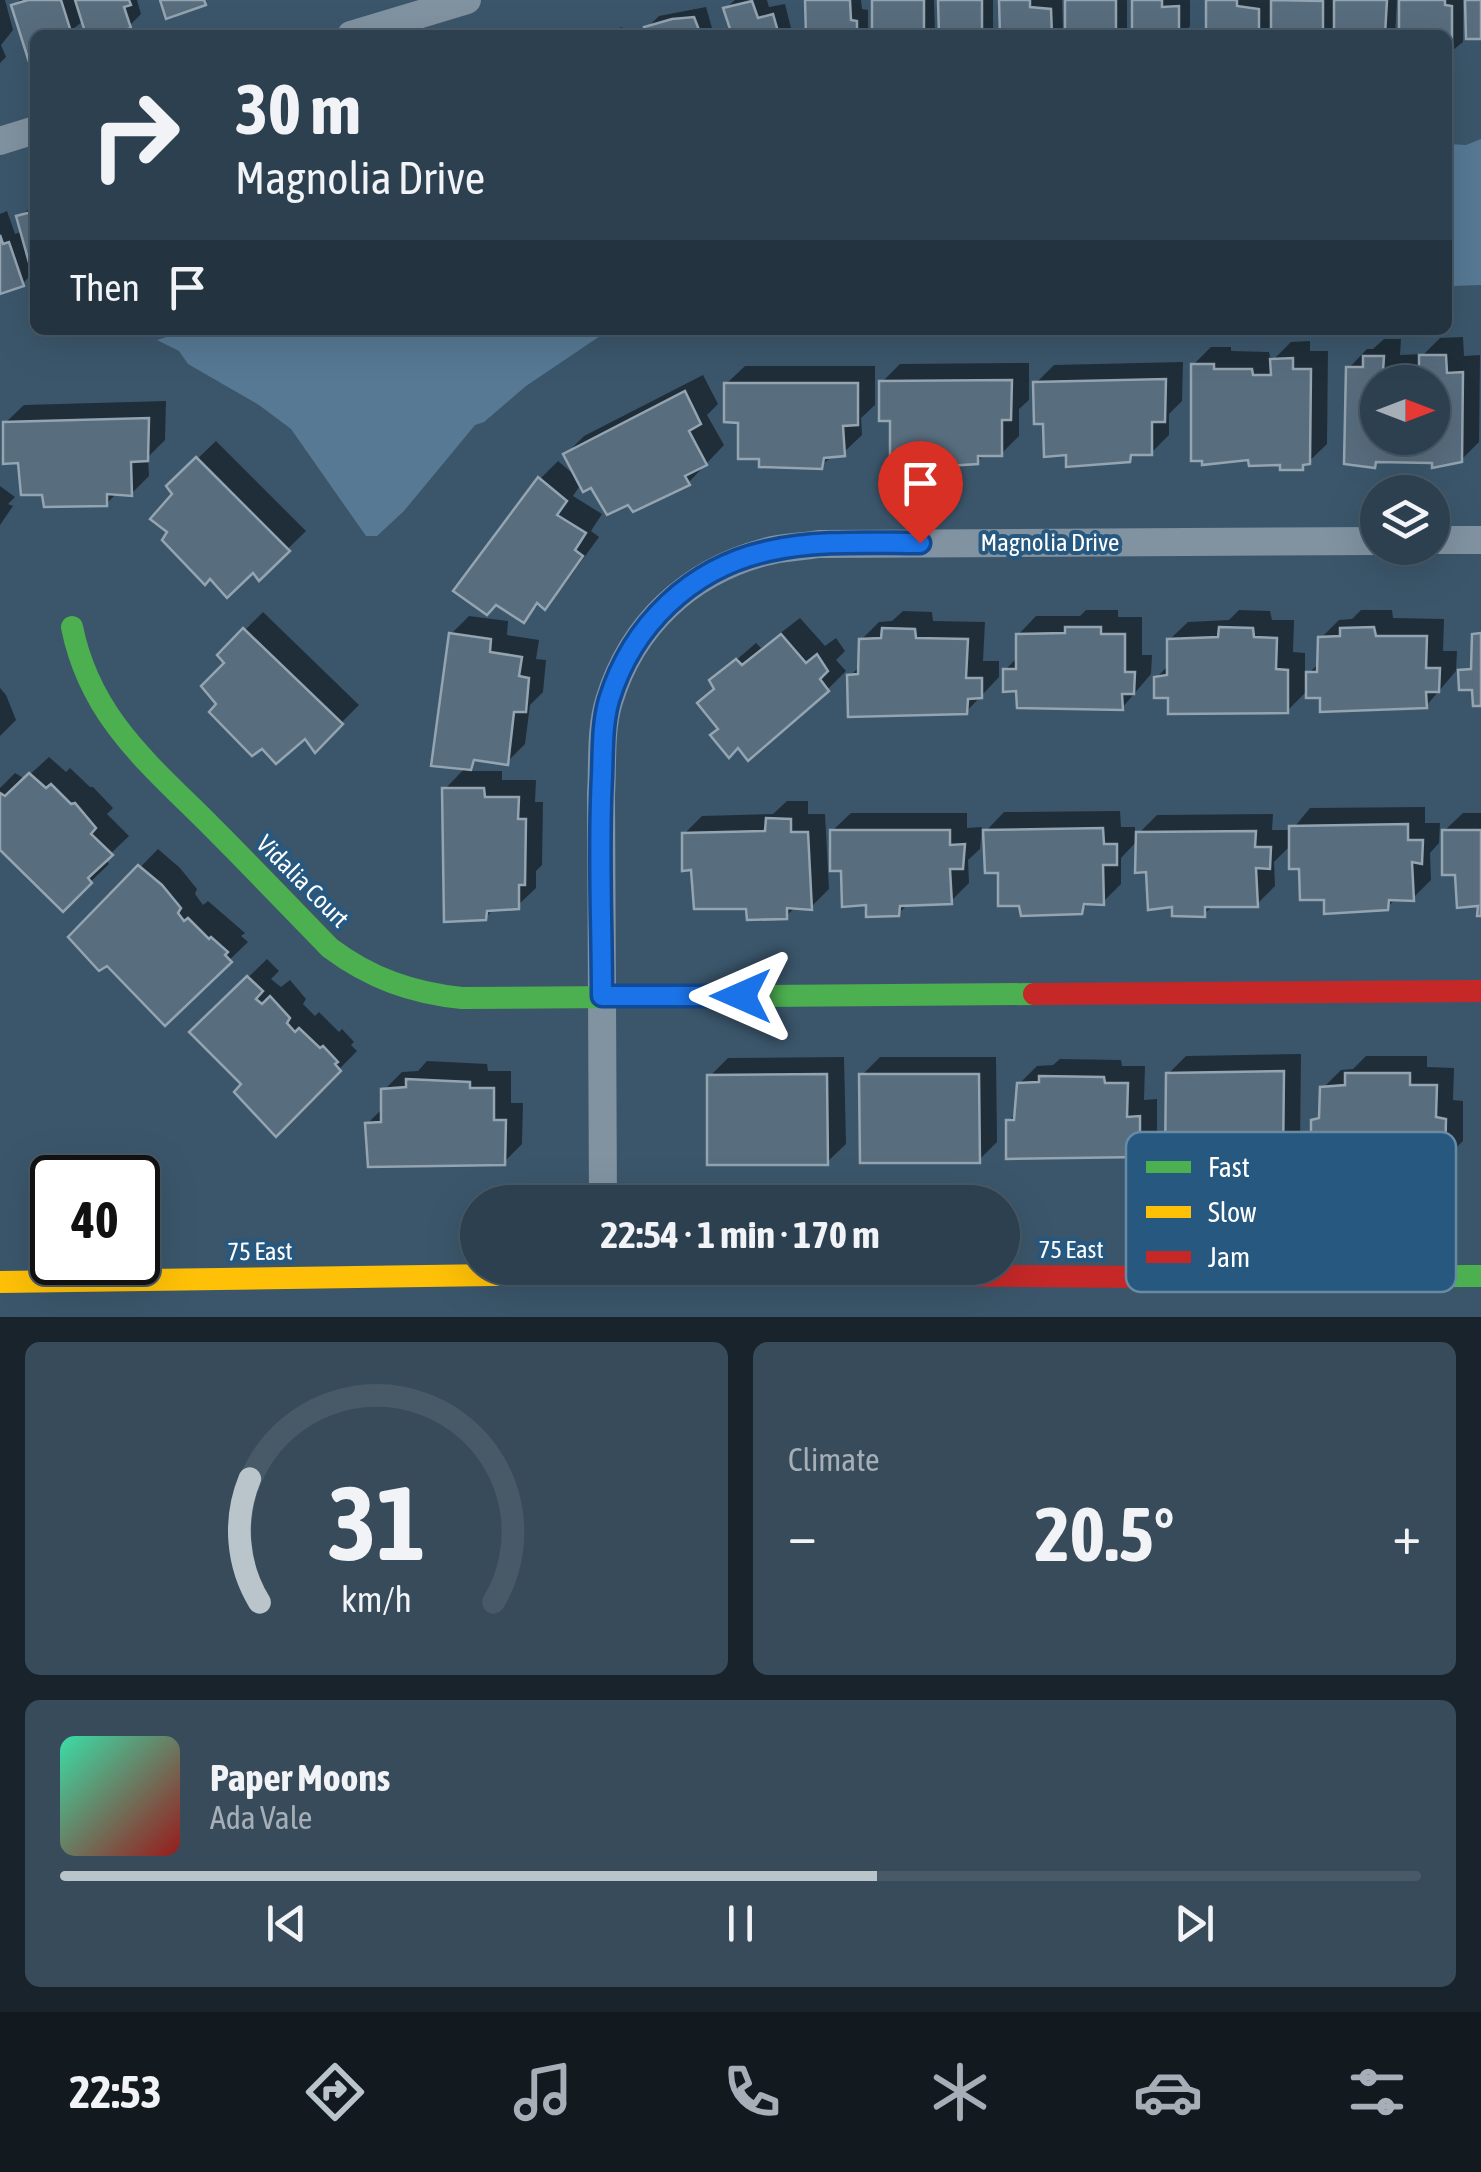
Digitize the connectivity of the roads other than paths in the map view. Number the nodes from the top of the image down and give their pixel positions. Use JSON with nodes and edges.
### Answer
{"nodes":[{"id":1,"x":467,"y":0,"type":"edge"},
{"id":2,"x":368,"y":30,"type":"edge"},
{"id":3,"x":30,"y":132,"type":"edge"},
{"id":4,"x":0,"y":141,"type":"edge"},
{"id":5,"x":1450,"y":540,"type":"edge"},
{"id":6,"x":1481,"y":540,"type":"edge"},
{"id":7,"x":1360,"y":541,"type":"edge"},
{"id":8,"x":72,"y":627,"type":"dead end"},
{"id":9,"x":1481,"y":990,"type":"edge"},
{"id":10,"x":602,"y":996,"type":"junction"},
{"id":11,"x":604,"y":1185,"type":"edge"},
{"id":12,"x":460,"y":1273,"type":"edge"},
{"id":13,"x":1020,"y":1276,"type":"edge"},
{"id":14,"x":1456,"y":1276,"type":"edge"},
{"id":15,"x":1481,"y":1276,"type":"edge"},
{"id":16,"x":1126,"y":1277,"type":"edge"},
{"id":17,"x":0,"y":1282,"type":"edge"}],
"edges":[{"from":1,"to":2,"type":"street"},
{"from":3,"to":4,"type":"street"},
{"from":5,"to":6,"type":"street"},
{"from":7,"to":10,"type":"street","name":"Magnolia Drive"},
{"from":8,"to":10,"type":"street","name":"Vidalia Court"},
{"from":9,"to":10,"type":"street"},
{"from":10,"to":11,"type":"street","name":"Magnolia Drive"},
{"from":12,"to":17,"type":"street","name":"75 East"},
{"from":13,"to":16,"type":"street","name":"75 East"},
{"from":14,"to":15,"type":"street","name":"75 East"}]}
